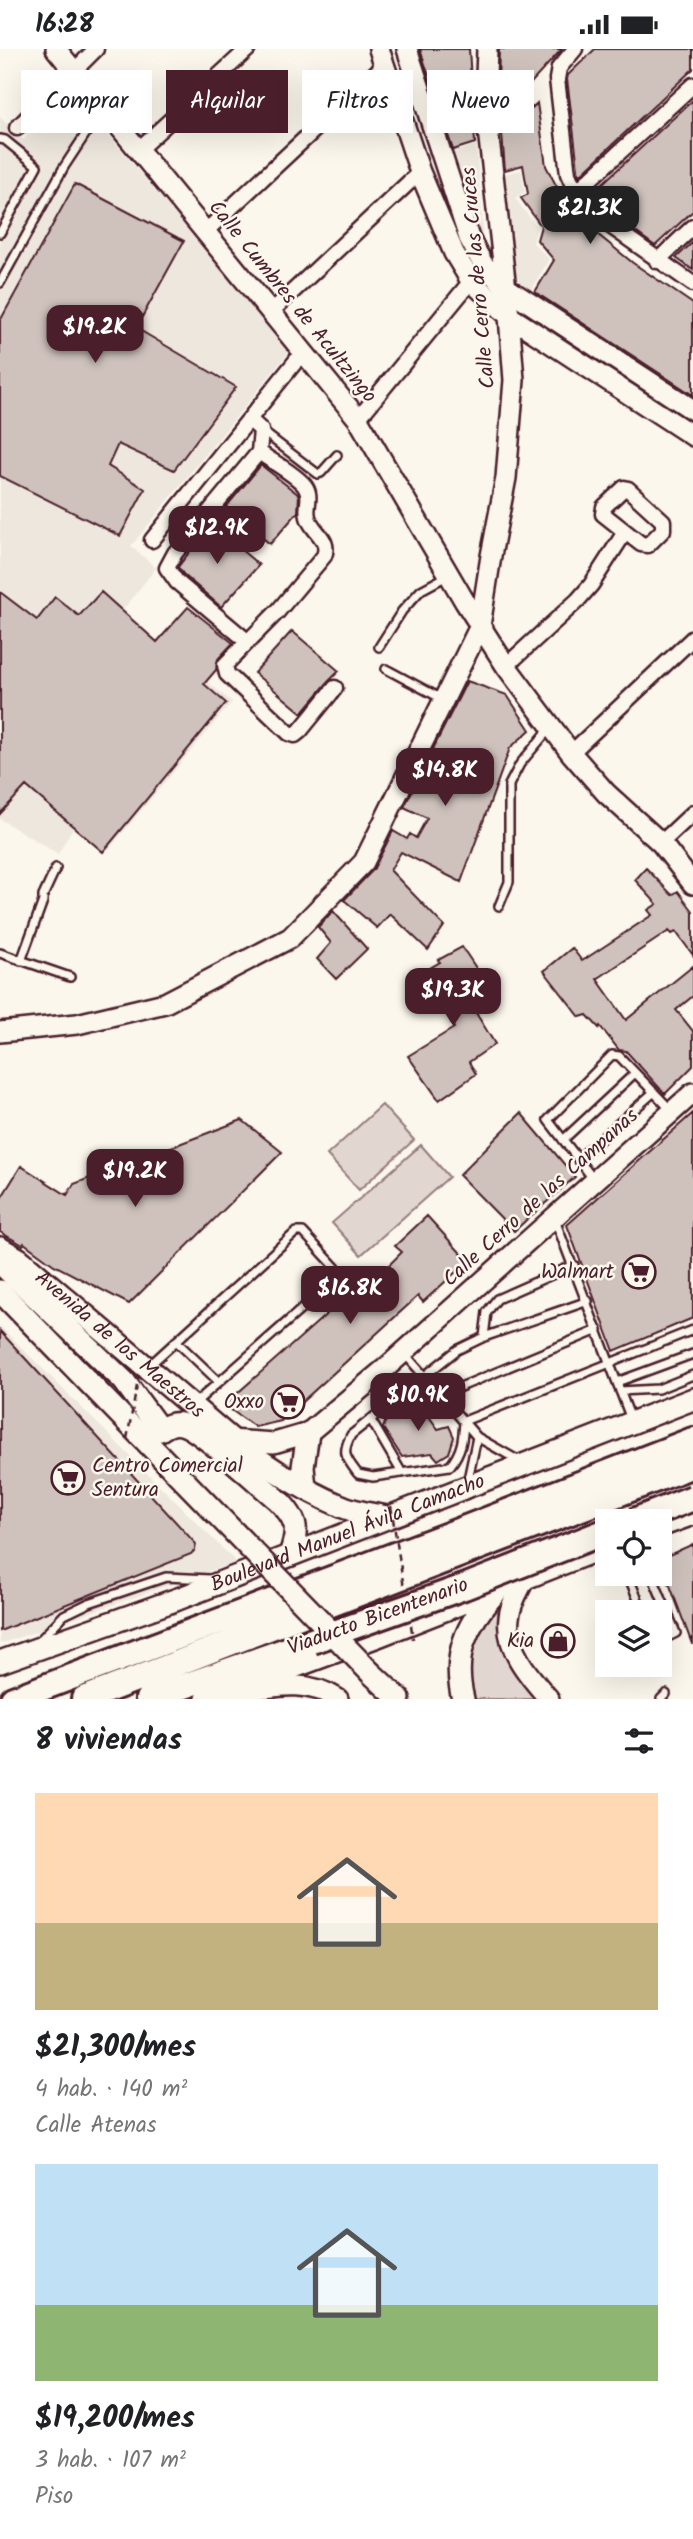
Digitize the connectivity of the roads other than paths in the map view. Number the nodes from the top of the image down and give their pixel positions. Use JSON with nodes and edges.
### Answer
{"nodes":[{"id":1,"x":56,"y":49,"type":"edge"},
{"id":2,"x":96,"y":49,"type":"edge"},
{"id":3,"x":248,"y":49,"type":"edge"},
{"id":4,"x":407,"y":49,"type":"edge"},
{"id":5,"x":487,"y":49,"type":"edge"},
{"id":6,"x":575,"y":49,"type":"edge"},
{"id":7,"x":382,"y":57,"type":"edge"},
{"id":8,"x":72,"y":70,"type":"edge"},
{"id":9,"x":74,"y":70,"type":"edge"},
{"id":10,"x":693,"y":85,"type":"edge"},
{"id":11,"x":21,"y":123,"type":"edge"},
{"id":12,"x":16,"y":128,"type":"joint"},
{"id":13,"x":86,"y":133,"type":"edge"},
{"id":14,"x":126,"y":133,"type":"edge"},
{"id":15,"x":2,"y":139,"type":"edge"},
{"id":16,"x":139,"y":149,"type":"junction"},
{"id":17,"x":420,"y":171,"type":"junction"},
{"id":18,"x":576,"y":193,"type":"junction"},
{"id":19,"x":693,"y":227,"type":"edge"},
{"id":20,"x":206,"y":231,"type":"junction"},
{"id":21,"x":0,"y":233,"type":"edge"},
{"id":22,"x":657,"y":261,"type":"junction"},
{"id":23,"x":471,"y":281,"type":"junction"},
{"id":24,"x":0,"y":283,"type":"edge"},
{"id":25,"x":693,"y":284,"type":"edge"},
{"id":26,"x":505,"y":288,"type":"junction"},
{"id":27,"x":272,"y":311,"type":"junction"},
{"id":28,"x":509,"y":316,"type":"junction"},
{"id":29,"x":304,"y":351,"type":"junction"},
{"id":30,"x":693,"y":410,"type":"edge"},
{"id":31,"x":358,"y":419,"type":"junction"},
{"id":32,"x":250,"y":420,"type":"junction"},
{"id":33,"x":261,"y":430,"type":"junction"},
{"id":34,"x":693,"y":436,"type":"edge"},
{"id":35,"x":259,"y":452,"type":"junction"},
{"id":36,"x":337,"y":455,"type":"dead end"},
{"id":37,"x":625,"y":533,"type":"dead end"},
{"id":38,"x":152,"y":540,"type":"dead end"},
{"id":39,"x":449,"y":575,"type":"junction"},
{"id":40,"x":480,"y":626,"type":"junction"},
{"id":41,"x":693,"y":638,"type":"edge"},
{"id":42,"x":247,"y":641,"type":"junction"},
{"id":43,"x":379,"y":647,"type":"dead end"},
{"id":44,"x":506,"y":666,"type":"junction"},
{"id":45,"x":386,"y":669,"type":"dead end"},
{"id":46,"x":335,"y":688,"type":"dead end"},
{"id":47,"x":444,"y":700,"type":"junction"},
{"id":48,"x":551,"y":727,"type":"junction"},
{"id":49,"x":571,"y":753,"type":"junction"},
{"id":50,"x":693,"y":813,"type":"edge"},
{"id":51,"x":662,"y":843,"type":"junction"},
{"id":52,"x":56,"y":868,"type":"dead end"},
{"id":53,"x":693,"y":884,"type":"edge"},
{"id":54,"x":499,"y":906,"type":"dead end"},
{"id":55,"x":0,"y":953,"type":"edge"},
{"id":56,"x":21,"y":961,"type":"junction"},
{"id":57,"x":70,"y":977,"type":"dead end"},
{"id":58,"x":0,"y":1032,"type":"edge"},
{"id":59,"x":635,"y":1073,"type":"junction"},
{"id":60,"x":654,"y":1092,"type":"junction"},
{"id":61,"x":693,"y":1093,"type":"edge"},
{"id":62,"x":673,"y":1111,"type":"junction"},
{"id":63,"x":563,"y":1140,"type":"junction"},
{"id":64,"x":578,"y":1159,"type":"junction"},
{"id":65,"x":594,"y":1181,"type":"junction"},
{"id":66,"x":554,"y":1217,"type":"junction"},
{"id":67,"x":0,"y":1248,"type":"edge"},
{"id":68,"x":0,"y":1263,"type":"edge"},
{"id":69,"x":574,"y":1265,"type":"junction"},
{"id":70,"x":0,"y":1291,"type":"edge"},
{"id":71,"x":588,"y":1301,"type":"junction"},
{"id":72,"x":598,"y":1330,"type":"junction"},
{"id":73,"x":693,"y":1330,"type":"edge"},
{"id":74,"x":484,"y":1337,"type":"junction"},
{"id":75,"x":176,"y":1341,"type":"junction"},
{"id":76,"x":403,"y":1352,"type":"junction"},
{"id":77,"x":693,"y":1354,"type":"edge"},
{"id":78,"x":609,"y":1363,"type":"junction"},
{"id":79,"x":148,"y":1374,"type":"junction"},
{"id":80,"x":693,"y":1375,"type":"edge"},
{"id":81,"x":425,"y":1377,"type":"junction"},
{"id":82,"x":219,"y":1382,"type":"junction"},
{"id":83,"x":617,"y":1382,"type":"junction"},
{"id":84,"x":620,"y":1391,"type":"junction"},
{"id":85,"x":441,"y":1395,"type":"junction"},
{"id":86,"x":693,"y":1399,"type":"edge"},
{"id":87,"x":193,"y":1406,"type":"junction"},
{"id":88,"x":371,"y":1420,"type":"junction"},
{"id":89,"x":464,"y":1421,"type":"junction"},
{"id":90,"x":632,"y":1422,"type":"junction"},
{"id":91,"x":160,"y":1430,"type":"junction"},
{"id":92,"x":308,"y":1433,"type":"junction"},
{"id":93,"x":477,"y":1437,"type":"junction"},
{"id":94,"x":204,"y":1438,"type":"junction"},
{"id":95,"x":693,"y":1440,"type":"edge"},
{"id":96,"x":233,"y":1441,"type":"junction"},
{"id":97,"x":160,"y":1454,"type":"junction"},
{"id":98,"x":524,"y":1464,"type":"junction"},
{"id":99,"x":693,"y":1465,"type":"edge"},
{"id":100,"x":402,"y":1473,"type":"junction"},
{"id":101,"x":467,"y":1486,"type":"junction"},
{"id":102,"x":305,"y":1488,"type":"junction"},
{"id":103,"x":617,"y":1495,"type":"junction"},
{"id":104,"x":693,"y":1500,"type":"edge"},
{"id":105,"x":668,"y":1509,"type":"edge"},
{"id":106,"x":388,"y":1511,"type":"junction"},
{"id":107,"x":693,"y":1514,"type":"edge"},
{"id":108,"x":672,"y":1522,"type":"edge"},
{"id":109,"x":595,"y":1536,"type":"edge"},
{"id":110,"x":595,"y":1551,"type":"edge"},
{"id":111,"x":290,"y":1555,"type":"junction"},
{"id":112,"x":525,"y":1578,"type":"junction"},
{"id":113,"x":500,"y":1589,"type":"junction"},
{"id":114,"x":0,"y":1662,"type":"edge"},
{"id":115,"x":214,"y":1696,"type":"edge"},
{"id":116,"x":13,"y":1699,"type":"edge"},
{"id":117,"x":84,"y":1699,"type":"edge"},
{"id":118,"x":148,"y":1699,"type":"edge"},
{"id":119,"x":338,"y":1699,"type":"edge"},
{"id":120,"x":399,"y":1699,"type":"edge"},
{"id":121,"x":463,"y":1699,"type":"edge"},
{"id":122,"x":549,"y":1699,"type":"edge"}],
"edges":[{"from":1,"to":8,"type":"street","name":"Calle Cumbres de Acultzingo"},
{"from":2,"to":9,"type":"street"},
{"from":3,"to":16,"type":"street"},
{"from":4,"to":26,"type":"street"},
{"from":5,"to":26,"type":"street","name":"Calle Cerro de las Cruces"},
{"from":6,"to":18,"type":"street"},
{"from":7,"to":17,"type":"street"},
{"from":7,"to":20,"type":"street"},
{"from":10,"to":18,"type":"street"},
{"from":11,"to":12,"type":"street"},
{"from":12,"to":15,"type":"lane"},
{"from":13,"to":24,"type":"lane"},
{"from":14,"to":16,"type":"street","name":"Calle Cumbres de Acultzingo"},
{"from":15,"to":21,"type":"lane"},
{"from":16,"to":20,"type":"street","name":"Calle Cumbres de Acultzingo"},
{"from":17,"to":23,"type":"street"},
{"from":17,"to":27,"type":"street"},
{"from":18,"to":22,"type":"street"},
{"from":19,"to":22,"type":"street"},
{"from":20,"to":27,"type":"street","name":"Calle Cumbres de Acultzingo"},
{"from":22,"to":25,"type":"street"},
{"from":23,"to":28,"type":"street"},
{"from":23,"to":31,"type":"street"},
{"from":26,"to":28,"type":"street","name":"Calle Cerro de las Cruces"},
{"from":26,"to":30,"type":"street"},
{"from":27,"to":29,"type":"street","name":"Calle Cumbres de Acultzingo"},
{"from":28,"to":34,"type":"street"},
{"from":28,"to":40,"type":"street","name":"Calle Cerro de las Cruces"},
{"from":29,"to":31,"type":"street","name":"Calle Cumbres de Acultzingo"},
{"from":29,"to":32,"type":"street"},
{"from":31,"to":39,"type":"street","name":"Calle Cumbres de Acultzingo"},
{"from":32,"to":33,"type":"street"},
{"from":32,"to":38,"type":"street"},
{"from":33,"to":35,"type":"street"},
{"from":33,"to":36,"type":"lane"},
{"from":35,"to":42,"type":"street"},
{"from":35,"to":42,"type":"street"},
{"from":37,"to":44,"type":"street"},
{"from":39,"to":40,"type":"street","name":"Calle Cumbres de Acultzingo"},
{"from":39,"to":43,"type":"lane"},
{"from":40,"to":44,"type":"street","name":"Calle Cumbres de Acultzingo"},
{"from":40,"to":47,"type":"street","name":"Calle Cerro de las Cruces"},
{"from":41,"to":49,"type":"street"},
{"from":42,"to":46,"type":"street"},
{"from":44,"to":48,"type":"street","name":"Calle Cumbres de Acultzingo"},
{"from":45,"to":47,"type":"lane"},
{"from":47,"to":58,"type":"street","name":"Calle Cerro de las Cruces"},
{"from":48,"to":49,"type":"street","name":"Calle Cumbres de Acultzingo"},
{"from":48,"to":54,"type":"lane"},
{"from":49,"to":51,"type":"street","name":"Calle Cumbres de Acultzingo"},
{"from":50,"to":51,"type":"street"},
{"from":51,"to":53,"type":"street","name":"Calle Cumbres de Acultzingo"},
{"from":52,"to":56,"type":"lane"},
{"from":55,"to":56,"type":"lane"},
{"from":56,"to":57,"type":"lane"},
{"from":59,"to":60,"type":"lane"},
{"from":59,"to":63,"type":"lane"},
{"from":59,"to":63,"type":"lane"},
{"from":60,"to":62,"type":"lane"},
{"from":60,"to":64,"type":"lane"},
{"from":61,"to":62,"type":"street","name":"Calle Cerro de las Campanas"},
{"from":62,"to":65,"type":"street","name":"Calle Cerro de las Campanas"},
{"from":63,"to":64,"type":"lane"},
{"from":64,"to":65,"type":"lane"},
{"from":65,"to":66,"type":"street","name":"Calle Cerro de las Campanas"},
{"from":66,"to":69,"type":"lane"},
{"from":66,"to":76,"type":"street","name":"Calle Cerro de las Campanas"},
{"from":67,"to":79,"type":"main road","name":"Avenida de los Maestros"},
{"from":68,"to":91,"type":"main road"},
{"from":69,"to":71,"type":"lane"},
{"from":69,"to":74,"type":"lane"},
{"from":70,"to":97,"type":"main road","name":"Avenida de los Maestros"},
{"from":71,"to":72,"type":"lane"},
{"from":71,"to":74,"type":"lane"},
{"from":72,"to":78,"type":"lane"},
{"from":72,"to":85,"type":"lane"},
{"from":73,"to":78,"type":"lane"},
{"from":74,"to":81,"type":"lane"},
{"from":75,"to":79,"type":"lane"},
{"from":75,"to":82,"type":"lane"},
{"from":75,"to":82,"type":"lane"},
{"from":76,"to":81,"type":"lane"},
{"from":76,"to":92,"type":"street","name":"Calle Cerro de las Campanas"},
{"from":77,"to":83,"type":"lane"},
{"from":78,"to":83,"type":"lane"},
{"from":78,"to":89,"type":"lane"},
{"from":79,"to":87,"type":"main road","name":"Avenida de los Maestros"},
{"from":79,"to":91,"type":"main road"},
{"from":80,"to":84,"type":"lane"},
{"from":81,"to":85,"type":"lane"},
{"from":81,"to":88,"type":"lane"},
{"from":82,"to":87,"type":"lane"},
{"from":83,"to":84,"type":"lane"},
{"from":84,"to":90,"type":"lane"},
{"from":85,"to":89,"type":"lane"},
{"from":86,"to":90,"type":"main road","name":"Boulevard Manuel Ávila Camacho"},
{"from":87,"to":96,"type":"main road","name":"Avenida de los Maestros"},
{"from":88,"to":100,"type":"lane"},
{"from":88,"to":100,"type":"lane"},
{"from":89,"to":93,"type":"lane"},
{"from":89,"to":100,"type":"lane"},
{"from":90,"to":98,"type":"main road","name":"Boulevard Manuel Ávila Camacho"},
{"from":91,"to":94,"type":"main road"},
{"from":91,"to":97,"type":"main road"},
{"from":92,"to":96,"type":"street","name":"Calle Cerro de las Campanas"},
{"from":92,"to":102,"type":"main road"},
{"from":93,"to":98,"type":"lane"},
{"from":93,"to":101,"type":"lane"},
{"from":94,"to":96,"type":"street","name":"Calle Cerro de las Campanas"},
{"from":94,"to":111,"type":"main road"},
{"from":95,"to":116,"type":"highway","name":"Boulevard Manuel Ávila Camacho"},
{"from":96,"to":102,"type":"main road","name":"Avenida de los Maestros"},
{"from":97,"to":120,"type":"main road","name":"Avenida de los Maestros","bridge":true},
{"from":98,"to":101,"type":"main road","name":"Boulevard Manuel Ávila Camacho"},
{"from":99,"to":103,"type":"highway"},
{"from":101,"to":106,"type":"main road","name":"Boulevard Manuel Ávila Camacho"},
{"from":102,"to":106,"type":"main road","name":"Avenida de los Maestros"},
{"from":103,"to":104,"type":"highway"},
{"from":103,"to":117,"type":"highway"},
{"from":104,"to":105,"type":"highway","bridge":true},
{"from":106,"to":111,"type":"main road","name":"Boulevard Manuel Ávila Camacho"},
{"from":107,"to":108,"type":"main road"},
{"from":109,"to":118,"type":"highway","name":"Viaducto Bicentenario","bridge":true},
{"from":110,"to":112,"type":"main road"},
{"from":111,"to":114,"type":"main road","name":"Boulevard Manuel Ávila Camacho"},
{"from":112,"to":113,"type":"main road"},
{"from":112,"to":122,"type":"street"},
{"from":113,"to":115,"type":"main road"},
{"from":113,"to":121,"type":"main road"},
{"from":115,"to":119,"type":"street"}]}
